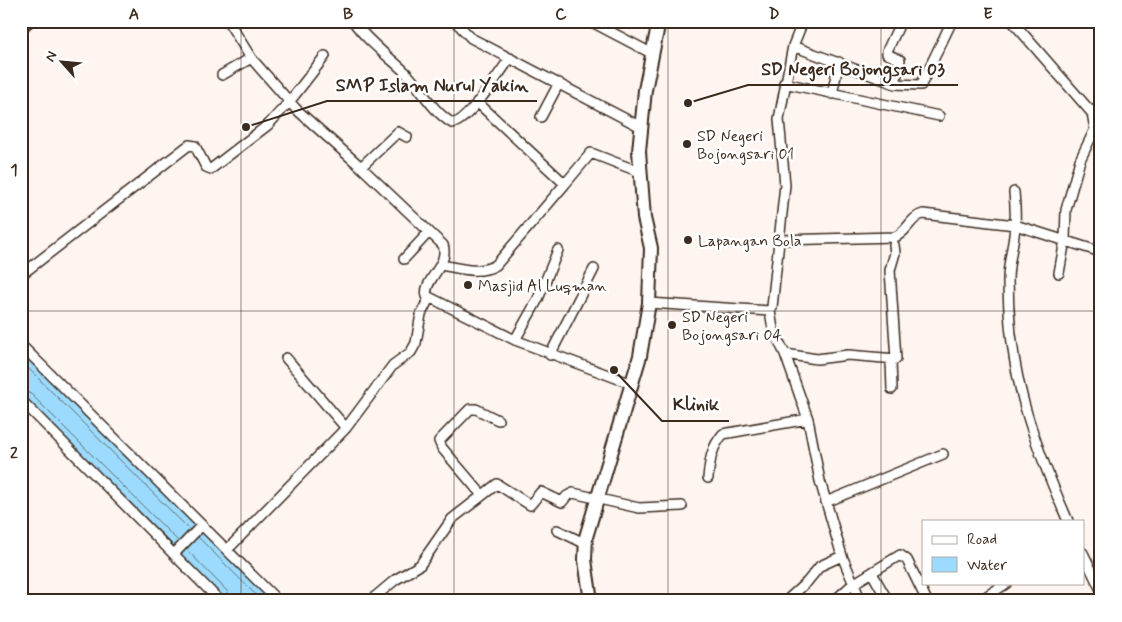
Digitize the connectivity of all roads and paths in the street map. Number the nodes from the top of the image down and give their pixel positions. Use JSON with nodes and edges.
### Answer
{"nodes":[{"id":1,"x":27,"y":21,"type":"edge"},
{"id":2,"x":228,"y":21,"type":"edge"},
{"id":3,"x":353,"y":21,"type":"edge"},
{"id":4,"x":454,"y":21,"type":"edge"},
{"id":5,"x":590,"y":21,"type":"edge"},
{"id":6,"x":659,"y":21,"type":"edge"},
{"id":7,"x":803,"y":21,"type":"edge"},
{"id":8,"x":901,"y":21,"type":"edge"},
{"id":9,"x":952,"y":21,"type":"edge"},
{"id":10,"x":1012,"y":21,"type":"edge"},
{"id":11,"x":21,"y":26,"type":"edge"},
{"id":12,"x":793,"y":46,"type":"junction"},
{"id":13,"x":651,"y":53,"type":"junction"},
{"id":14,"x":325,"y":56,"type":"dead end"},
{"id":15,"x":251,"y":58,"type":"junction"},
{"id":16,"x":510,"y":58,"type":"junction"},
{"id":17,"x":839,"y":62,"type":"junction"},
{"id":18,"x":222,"y":75,"type":"dead end"},
{"id":19,"x":560,"y":83,"type":"junction"},
{"id":20,"x":784,"y":83,"type":"junction"},
{"id":21,"x":895,"y":84,"type":"junction"},
{"id":22,"x":832,"y":94,"type":"junction"},
{"id":23,"x":290,"y":101,"type":"junction"},
{"id":24,"x":477,"y":102,"type":"junction"},
{"id":25,"x":1101,"y":104,"type":"edge"},
{"id":26,"x":1092,"y":113,"type":"junction"},
{"id":27,"x":939,"y":116,"type":"dead end"},
{"id":28,"x":541,"y":117,"type":"dead end"},
{"id":29,"x":641,"y":127,"type":"junction"},
{"id":30,"x":407,"y":137,"type":"dead end"},
{"id":31,"x":361,"y":167,"type":"junction"},
{"id":32,"x":640,"y":172,"type":"junction"},
{"id":33,"x":564,"y":184,"type":"junction"},
{"id":34,"x":1014,"y":192,"type":"dead end"},
{"id":35,"x":1015,"y":226,"type":"junction"},
{"id":36,"x":429,"y":232,"type":"junction"},
{"id":37,"x":780,"y":240,"type":"junction"},
{"id":38,"x":1065,"y":240,"type":"junction"},
{"id":39,"x":894,"y":245,"type":"dead end"},
{"id":40,"x":558,"y":250,"type":"dead end"},
{"id":41,"x":1101,"y":252,"type":"edge"},
{"id":42,"x":404,"y":259,"type":"dead end"},
{"id":43,"x":441,"y":265,"type":"junction"},
{"id":44,"x":594,"y":269,"type":"dead end"},
{"id":45,"x":1059,"y":273,"type":"dead end"},
{"id":46,"x":21,"y":275,"type":"edge"},
{"id":47,"x":429,"y":298,"type":"junction"},
{"id":48,"x":649,"y":303,"type":"junction"},
{"id":49,"x":770,"y":311,"type":"junction"},
{"id":50,"x":515,"y":340,"type":"junction"},
{"id":51,"x":21,"y":346,"type":"edge"},
{"id":52,"x":785,"y":354,"type":"junction"},
{"id":53,"x":550,"y":355,"type":"junction"},
{"id":54,"x":286,"y":358,"type":"dead end"},
{"id":55,"x":891,"y":360,"type":"junction"},
{"id":56,"x":632,"y":384,"type":"junction"},
{"id":57,"x":892,"y":389,"type":"dead end"},
{"id":58,"x":21,"y":400,"type":"edge"},
{"id":59,"x":808,"y":419,"type":"junction"},
{"id":60,"x":498,"y":420,"type":"dead end"},
{"id":61,"x":346,"y":428,"type":"junction"},
{"id":62,"x":943,"y":454,"type":"dead end"},
{"id":63,"x":708,"y":478,"type":"dead end"},
{"id":64,"x":482,"y":494,"type":"junction"},
{"id":65,"x":597,"y":500,"type":"junction"},
{"id":66,"x":826,"y":502,"type":"junction"},
{"id":67,"x":682,"y":506,"type":"dead end"},
{"id":68,"x":1068,"y":520,"type":"edge"},
{"id":69,"x":199,"y":528,"type":"junction"},
{"id":70,"x":557,"y":530,"type":"dead end"},
{"id":71,"x":586,"y":544,"type":"junction"},
{"id":72,"x":227,"y":550,"type":"junction"},
{"id":73,"x":176,"y":552,"type":"junction"},
{"id":74,"x":1084,"y":555,"type":"edge"},
{"id":75,"x":842,"y":556,"type":"junction"},
{"id":76,"x":872,"y":573,"type":"junction"},
{"id":77,"x":853,"y":584,"type":"junction"},
{"id":78,"x":1005,"y":584,"type":"edge"},
{"id":79,"x":1101,"y":590,"type":"edge"},
{"id":80,"x":220,"y":601,"type":"edge"},
{"id":81,"x":278,"y":601,"type":"edge"},
{"id":82,"x":370,"y":601,"type":"edge"},
{"id":83,"x":591,"y":601,"type":"edge"},
{"id":84,"x":786,"y":601,"type":"edge"},
{"id":85,"x":834,"y":601,"type":"edge"},
{"id":86,"x":861,"y":601,"type":"edge"},
{"id":87,"x":888,"y":601,"type":"edge"},
{"id":88,"x":927,"y":601,"type":"edge"},
{"id":89,"x":979,"y":601,"type":"edge"}],
"edges":[{"from":1,"to":11,"type":"street"},
{"from":2,"to":15,"type":"street"},
{"from":3,"to":24,"type":"street"},
{"from":4,"to":16,"type":"street"},
{"from":5,"to":13,"type":"street"},
{"from":6,"to":13,"type":"street"},
{"from":7,"to":12,"type":"street"},
{"from":8,"to":21,"type":"street"},
{"from":9,"to":21,"type":"street"},
{"from":10,"to":26,"type":"street"},
{"from":12,"to":17,"type":"street"},
{"from":12,"to":20,"type":"street"},
{"from":13,"to":29,"type":"street"},
{"from":14,"to":23,"type":"street"},
{"from":15,"to":18,"type":"street"},
{"from":15,"to":23,"type":"street"},
{"from":16,"to":19,"type":"street"},
{"from":16,"to":24,"type":"street"},
{"from":17,"to":21,"type":"street"},
{"from":17,"to":22,"type":"street"},
{"from":19,"to":28,"type":"street"},
{"from":19,"to":29,"type":"street"},
{"from":20,"to":22,"type":"street"},
{"from":20,"to":37,"type":"street"},
{"from":22,"to":27,"type":"street"},
{"from":23,"to":31,"type":"street"},
{"from":23,"to":46,"type":"street"},
{"from":24,"to":33,"type":"street"},
{"from":25,"to":26,"type":"street"},
{"from":26,"to":38,"type":"street"},
{"from":29,"to":32,"type":"street"},
{"from":30,"to":31,"type":"street"},
{"from":31,"to":36,"type":"street"},
{"from":32,"to":33,"type":"street"},
{"from":32,"to":48,"type":"street"},
{"from":33,"to":43,"type":"street"},
{"from":34,"to":35,"type":"street"},
{"from":35,"to":37,"type":"street"},
{"from":35,"to":38,"type":"street"},
{"from":35,"to":68,"type":"street"},
{"from":36,"to":42,"type":"street"},
{"from":36,"to":43,"type":"street"},
{"from":37,"to":49,"type":"street"},
{"from":38,"to":41,"type":"street"},
{"from":38,"to":45,"type":"street"},
{"from":39,"to":55,"type":"street"},
{"from":40,"to":50,"type":"street"},
{"from":43,"to":47,"type":"street"},
{"from":44,"to":53,"type":"street"},
{"from":47,"to":50,"type":"street"},
{"from":47,"to":61,"type":"street"},
{"from":48,"to":49,"type":"street"},
{"from":48,"to":56,"type":"street"},
{"from":49,"to":52,"type":"street"},
{"from":50,"to":53,"type":"street"},
{"from":51,"to":69,"type":"street"},
{"from":52,"to":55,"type":"street"},
{"from":52,"to":59,"type":"street"},
{"from":53,"to":56,"type":"street"},
{"from":54,"to":61,"type":"street"},
{"from":55,"to":57,"type":"street"},
{"from":56,"to":65,"type":"street"},
{"from":58,"to":73,"type":"street"},
{"from":59,"to":63,"type":"street"},
{"from":59,"to":66,"type":"street"},
{"from":60,"to":64,"type":"street"},
{"from":61,"to":72,"type":"street"},
{"from":62,"to":66,"type":"street"},
{"from":64,"to":65,"type":"street"},
{"from":64,"to":82,"type":"street"},
{"from":65,"to":67,"type":"street"},
{"from":65,"to":71,"type":"street"},
{"from":66,"to":75,"type":"street"},
{"from":69,"to":72,"type":"street"},
{"from":69,"to":73,"type":"street"},
{"from":70,"to":71,"type":"street"},
{"from":71,"to":83,"type":"street"},
{"from":72,"to":81,"type":"street"},
{"from":73,"to":80,"type":"street"},
{"from":74,"to":79,"type":"street"},
{"from":75,"to":77,"type":"street"},
{"from":75,"to":84,"type":"street"},
{"from":76,"to":77,"type":"street"},
{"from":76,"to":87,"type":"street"},
{"from":76,"to":88,"type":"street"},
{"from":77,"to":85,"type":"street"},
{"from":77,"to":86,"type":"street"},
{"from":78,"to":89,"type":"street"}]}
